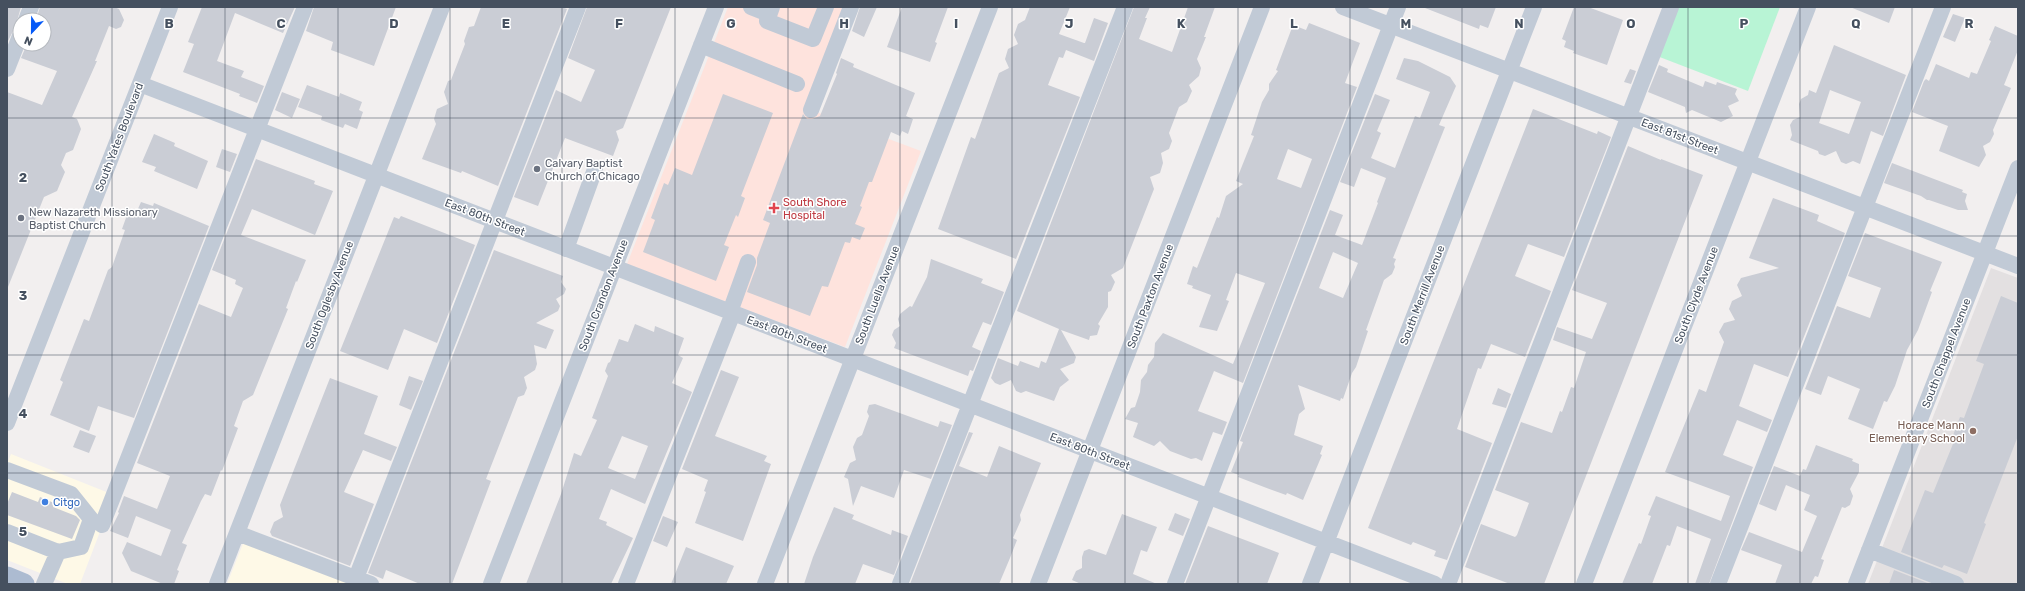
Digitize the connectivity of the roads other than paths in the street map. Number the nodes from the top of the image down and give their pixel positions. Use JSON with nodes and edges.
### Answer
{"nodes":[{"id":1,"x":170,"y":7,"type":"edge"},
{"id":2,"x":305,"y":7,"type":"edge"},
{"id":3,"x":442,"y":7,"type":"edge"},
{"id":4,"x":578,"y":7,"type":"edge"},
{"id":5,"x":716,"y":7,"type":"edge"},
{"id":6,"x":751,"y":7,"type":"edge"},
{"id":7,"x":826,"y":7,"type":"edge"},
{"id":8,"x":851,"y":7,"type":"edge"},
{"id":9,"x":990,"y":7,"type":"edge"},
{"id":10,"x":1125,"y":7,"type":"edge"},
{"id":11,"x":1262,"y":7,"type":"edge"},
{"id":12,"x":1343,"y":7,"type":"edge"},
{"id":13,"x":1398,"y":7,"type":"edge"},
{"id":14,"x":1534,"y":7,"type":"edge"},
{"id":15,"x":1671,"y":7,"type":"edge"},
{"id":16,"x":1808,"y":7,"type":"edge"},
{"id":17,"x":1943,"y":7,"type":"edge"},
{"id":18,"x":771,"y":10,"type":"edge"},
{"id":19,"x":1391,"y":26,"type":"junction"},
{"id":20,"x":701,"y":45,"type":"junction"},
{"id":21,"x":14,"y":52,"type":"edge"},
{"id":22,"x":7,"y":69,"type":"edge"},
{"id":23,"x":1510,"y":71,"type":"junction"},
{"id":24,"x":140,"y":84,"type":"junction"},
{"id":25,"x":797,"y":84,"type":"dead end"},
{"id":26,"x":811,"y":110,"type":"dead end"},
{"id":27,"x":1628,"y":116,"type":"junction"},
{"id":28,"x":256,"y":129,"type":"junction"},
{"id":29,"x":1748,"y":162,"type":"junction"},
{"id":30,"x":2018,"y":168,"type":"edge"},
{"id":31,"x":594,"y":170,"type":"dead end"},
{"id":32,"x":376,"y":175,"type":"junction"},
{"id":33,"x":1865,"y":207,"type":"junction"},
{"id":34,"x":494,"y":221,"type":"junction"},
{"id":35,"x":566,"y":249,"type":"junction"},
{"id":36,"x":1985,"y":253,"type":"junction"},
{"id":37,"x":748,"y":262,"type":"dead end"},
{"id":38,"x":2018,"y":266,"type":"edge"},
{"id":39,"x":614,"y":267,"type":"junction"},
{"id":40,"x":731,"y":312,"type":"junction"},
{"id":41,"x":853,"y":359,"type":"junction"},
{"id":42,"x":970,"y":405,"type":"junction"},
{"id":43,"x":7,"y":423,"type":"edge"},
{"id":44,"x":1090,"y":451,"type":"junction"},
{"id":45,"x":7,"y":470,"type":"edge"},
{"id":46,"x":1208,"y":496,"type":"junction"},
{"id":47,"x":102,"y":526,"type":"dead end"},
{"id":48,"x":7,"y":532,"type":"edge"},
{"id":49,"x":236,"y":533,"type":"junction"},
{"id":50,"x":1326,"y":542,"type":"junction"},
{"id":51,"x":1869,"y":550,"type":"junction"},
{"id":52,"x":58,"y":552,"type":"junction"},
{"id":53,"x":7,"y":577,"type":"edge"},
{"id":54,"x":364,"y":581,"type":"edge"},
{"id":55,"x":24,"y":584,"type":"edge"},
{"id":56,"x":44,"y":584,"type":"edge"},
{"id":57,"x":216,"y":584,"type":"edge"},
{"id":58,"x":491,"y":584,"type":"edge"},
{"id":59,"x":626,"y":584,"type":"edge"},
{"id":60,"x":765,"y":584,"type":"edge"},
{"id":61,"x":900,"y":584,"type":"edge"},
{"id":62,"x":1038,"y":584,"type":"edge"},
{"id":63,"x":1175,"y":584,"type":"edge"},
{"id":64,"x":1310,"y":584,"type":"edge"},
{"id":65,"x":1435,"y":584,"type":"edge"},
{"id":66,"x":1448,"y":584,"type":"edge"},
{"id":67,"x":1584,"y":584,"type":"edge"},
{"id":68,"x":1718,"y":584,"type":"edge"},
{"id":69,"x":1856,"y":584,"type":"edge"},
{"id":70,"x":1956,"y":584,"type":"edge"}],
"edges":[{"from":1,"to":24,"type":"street","name":"South Yates Boulevard"},
{"from":2,"to":28,"type":"street"},
{"from":3,"to":32,"type":"street","name":"South Oglesby Avenue"},
{"from":4,"to":34,"type":"street"},
{"from":5,"to":20,"type":"street","name":"South Crandon Avenue"},
{"from":6,"to":18,"type":"street"},
{"from":7,"to":18,"type":"street"},
{"from":8,"to":26,"type":"street"},
{"from":9,"to":41,"type":"street","name":"South Luella Avenue"},
{"from":10,"to":42,"type":"street"},
{"from":11,"to":44,"type":"street","name":"South Paxton Avenue"},
{"from":12,"to":19,"type":"street","name":"East 81st Street"},
{"from":13,"to":19,"type":"street"},
{"from":14,"to":23,"type":"street","name":"South Merrill Avenue"},
{"from":15,"to":27,"type":"street"},
{"from":16,"to":29,"type":"street","name":"South Clyde Avenue"},
{"from":17,"to":33,"type":"street"},
{"from":19,"to":23,"type":"street","name":"East 81st Street"},
{"from":19,"to":46,"type":"street"},
{"from":20,"to":25,"type":"street"},
{"from":20,"to":39,"type":"street","name":"South Crandon Avenue"},
{"from":21,"to":22,"type":"street"},
{"from":23,"to":27,"type":"street","name":"East 81st Street"},
{"from":23,"to":50,"type":"street","name":"South Merrill Avenue"},
{"from":24,"to":28,"type":"street","name":"East 80th Street"},
{"from":24,"to":43,"type":"street","name":"South Yates Boulevard"},
{"from":27,"to":29,"type":"street","name":"East 81st Street"},
{"from":27,"to":66,"type":"street"},
{"from":28,"to":32,"type":"street","name":"East 80th Street"},
{"from":28,"to":47,"type":"street"},
{"from":29,"to":33,"type":"street","name":"East 81st Street"},
{"from":29,"to":67,"type":"street","name":"South Clyde Avenue"},
{"from":30,"to":36,"type":"street","name":"South Chappel Avenue"},
{"from":31,"to":35,"type":"street"},
{"from":32,"to":34,"type":"street","name":"East 80th Street"},
{"from":32,"to":49,"type":"street","name":"South Oglesby Avenue"},
{"from":33,"to":36,"type":"street","name":"East 81st Street"},
{"from":33,"to":68,"type":"street"},
{"from":34,"to":35,"type":"street","name":"East 80th Street"},
{"from":34,"to":54,"type":"street"},
{"from":35,"to":39,"type":"street","name":"East 80th Street"},
{"from":36,"to":38,"type":"street","name":"East 81st Street"},
{"from":36,"to":51,"type":"street","name":"South Chappel Avenue"},
{"from":37,"to":40,"type":"street"},
{"from":39,"to":40,"type":"street","name":"East 80th Street"},
{"from":39,"to":58,"type":"street","name":"South Crandon Avenue"},
{"from":40,"to":41,"type":"street","name":"East 80th Street"},
{"from":40,"to":59,"type":"street"},
{"from":41,"to":42,"type":"street","name":"East 80th Street"},
{"from":41,"to":60,"type":"street","name":"South Luella Avenue"},
{"from":42,"to":44,"type":"street","name":"East 80th Street"},
{"from":42,"to":61,"type":"street"},
{"from":44,"to":46,"type":"street","name":"East 80th Street"},
{"from":44,"to":62,"type":"street","name":"South Paxton Avenue"},
{"from":45,"to":52,"type":"street"},
{"from":46,"to":50,"type":"street","name":"East 80th Street"},
{"from":46,"to":63,"type":"street"},
{"from":48,"to":52,"type":"street"},
{"from":49,"to":54,"type":"street"},
{"from":49,"to":57,"type":"street","name":"South Oglesby Avenue"},
{"from":50,"to":64,"type":"street","name":"South Merrill Avenue"},
{"from":50,"to":65,"type":"street","name":"East 80th Street"},
{"from":51,"to":69,"type":"street","name":"South Chappel Avenue"},
{"from":51,"to":70,"type":"street"},
{"from":52,"to":56,"type":"street"},
{"from":53,"to":55,"type":"main road"}]}
